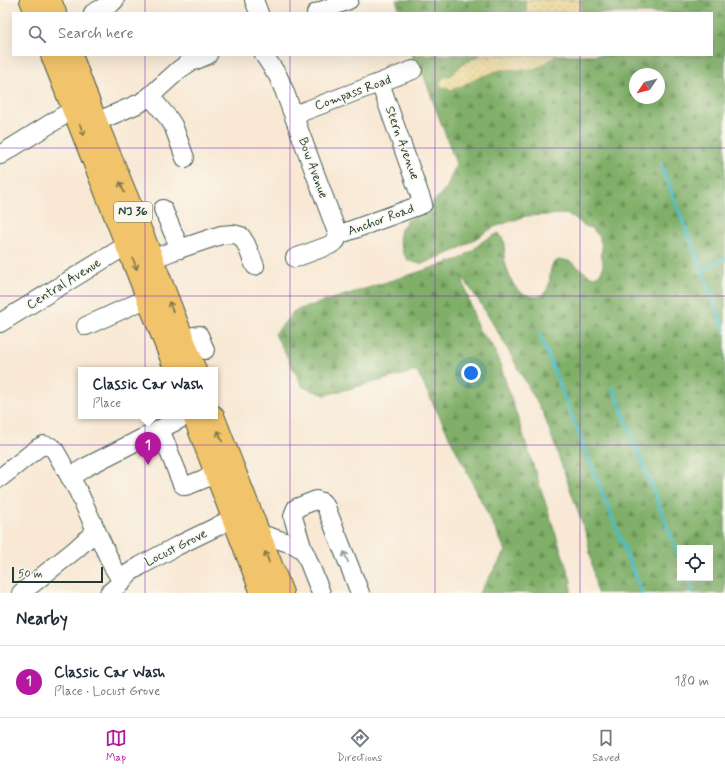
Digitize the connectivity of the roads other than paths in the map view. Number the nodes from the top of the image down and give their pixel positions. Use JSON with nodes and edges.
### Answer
{"nodes":[{"id":1,"x":31,"y":0,"type":"edge"},
{"id":2,"x":50,"y":0,"type":"edge"},
{"id":3,"x":115,"y":0,"type":"edge"},
{"id":4,"x":254,"y":0,"type":"edge"},
{"id":5,"x":349,"y":0,"type":"edge"},
{"id":6,"x":317,"y":8,"type":"edge"},
{"id":7,"x":36,"y":12,"type":"edge"},
{"id":8,"x":55,"y":12,"type":"edge"},
{"id":9,"x":95,"y":12,"type":"edge"},
{"id":10,"x":259,"y":12,"type":"edge"},
{"id":11,"x":52,"y":56,"type":"edge"},
{"id":12,"x":71,"y":56,"type":"edge"},
{"id":13,"x":206,"y":56,"type":"edge"},
{"id":14,"x":265,"y":56,"type":"edge"},
{"id":15,"x":413,"y":70,"type":"dead end"},
{"id":16,"x":380,"y":83,"type":"junction"},
{"id":17,"x":150,"y":96,"type":"junction"},
{"id":18,"x":74,"y":109,"type":"junction"},
{"id":19,"x":294,"y":115,"type":"junction"},
{"id":20,"x":96,"y":122,"type":"junction"},
{"id":21,"x":0,"y":155,"type":"edge"},
{"id":22,"x":185,"y":158,"type":"dead end"},
{"id":23,"x":423,"y":204,"type":"joint"},
{"id":24,"x":163,"y":209,"type":"dead end"},
{"id":25,"x":338,"y":236,"type":"junction"},
{"id":26,"x":127,"y":245,"type":"junction"},
{"id":27,"x":180,"y":249,"type":"junction"},
{"id":28,"x":294,"y":258,"type":"dead end"},
{"id":29,"x":152,"y":259,"type":"junction"},
{"id":30,"x":254,"y":266,"type":"dead end"},
{"id":31,"x":148,"y":298,"type":"junction"},
{"id":32,"x":0,"y":323,"type":"edge"},
{"id":33,"x":86,"y":326,"type":"dead end"},
{"id":34,"x":182,"y":338,"type":"junction"},
{"id":35,"x":205,"y":350,"type":"dead end"},
{"id":36,"x":175,"y":367,"type":"edge"},
{"id":37,"x":194,"y":367,"type":"edge"},
{"id":38,"x":180,"y":419,"type":"edge"},
{"id":39,"x":195,"y":419,"type":"edge"},
{"id":40,"x":214,"y":419,"type":"edge"},
{"id":41,"x":160,"y":429,"type":"junction"},
{"id":42,"x":216,"y":474,"type":"junction"},
{"id":43,"x":70,"y":477,"type":"junction"},
{"id":44,"x":0,"y":478,"type":"edge"},
{"id":45,"x":233,"y":518,"type":"junction"},
{"id":46,"x":96,"y":531,"type":"junction"},
{"id":47,"x":258,"y":533,"type":"junction"},
{"id":48,"x":303,"y":550,"type":"junction"},
{"id":49,"x":116,"y":587,"type":"edge"},
{"id":50,"x":21,"y":593,"type":"edge"},
{"id":51,"x":262,"y":593,"type":"edge"},
{"id":52,"x":282,"y":593,"type":"edge"},
{"id":53,"x":321,"y":593,"type":"edge"},
{"id":54,"x":360,"y":593,"type":"edge"}],
"edges":[{"from":1,"to":7,"type":"highway"},
{"from":2,"to":8,"type":"highway"},
{"from":3,"to":9,"type":"street"},
{"from":4,"to":10,"type":"street"},
{"from":5,"to":6,"type":"street"},
{"from":11,"to":18,"type":"highway","number":"NJ 36"},
{"from":12,"to":20,"type":"highway","number":"NJ 36"},
{"from":13,"to":17,"type":"street"},
{"from":14,"to":19,"type":"street","name":"Bow Avenue"},
{"from":15,"to":16,"type":"street","name":"Compass Road"},
{"from":16,"to":19,"type":"street","name":"Compass Road"},
{"from":16,"to":23,"type":"street","name":"Stern Avenue"},
{"from":17,"to":20,"type":"street"},
{"from":17,"to":22,"type":"street"},
{"from":18,"to":21,"type":"street"},
{"from":18,"to":26,"type":"highway","number":"NJ 36","one_way":true},
{"from":19,"to":25,"type":"street","name":"Bow Avenue"},
{"from":29,"to":20,"type":"highway","number":"NJ 36","one_way":true},
{"from":23,"to":25,"type":"street","name":"Anchor Road"},
{"from":24,"to":27,"type":"street"},
{"from":25,"to":28,"type":"street"},
{"from":26,"to":31,"type":"highway","number":"NJ 36","one_way":true},
{"from":26,"to":32,"type":"street","name":"Central Avenue"},
{"from":27,"to":29,"type":"street"},
{"from":27,"to":30,"type":"street"},
{"from":34,"to":29,"type":"highway","number":"NJ 36","one_way":true},
{"from":31,"to":33,"type":"street"},
{"from":31,"to":36,"type":"highway","number":"NJ 36"},
{"from":34,"to":35,"type":"street"},
{"from":34,"to":37,"type":"highway","number":"NJ 36"},
{"from":38,"to":41,"type":"street"},
{"from":39,"to":42,"type":"highway"},
{"from":47,"to":40,"type":"highway","one_way":true},
{"from":41,"to":42,"type":"street"},
{"from":41,"to":43,"type":"street"},
{"from":42,"to":45,"type":"highway"},
{"from":43,"to":44,"type":"street","name":"Locust Grove"},
{"from":43,"to":46,"type":"street","name":"Locust Grove"},
{"from":45,"to":49,"type":"street","name":"Locust Grove"},
{"from":45,"to":51,"type":"highway"},
{"from":46,"to":49,"type":"street","name":"Locust Grove"},
{"from":46,"to":50,"type":"street"},
{"from":47,"to":48,"type":"street"},
{"from":52,"to":47,"type":"highway","one_way":true},
{"from":48,"to":53,"type":"street"},
{"from":54,"to":48,"type":"street","one_way":true}]}
